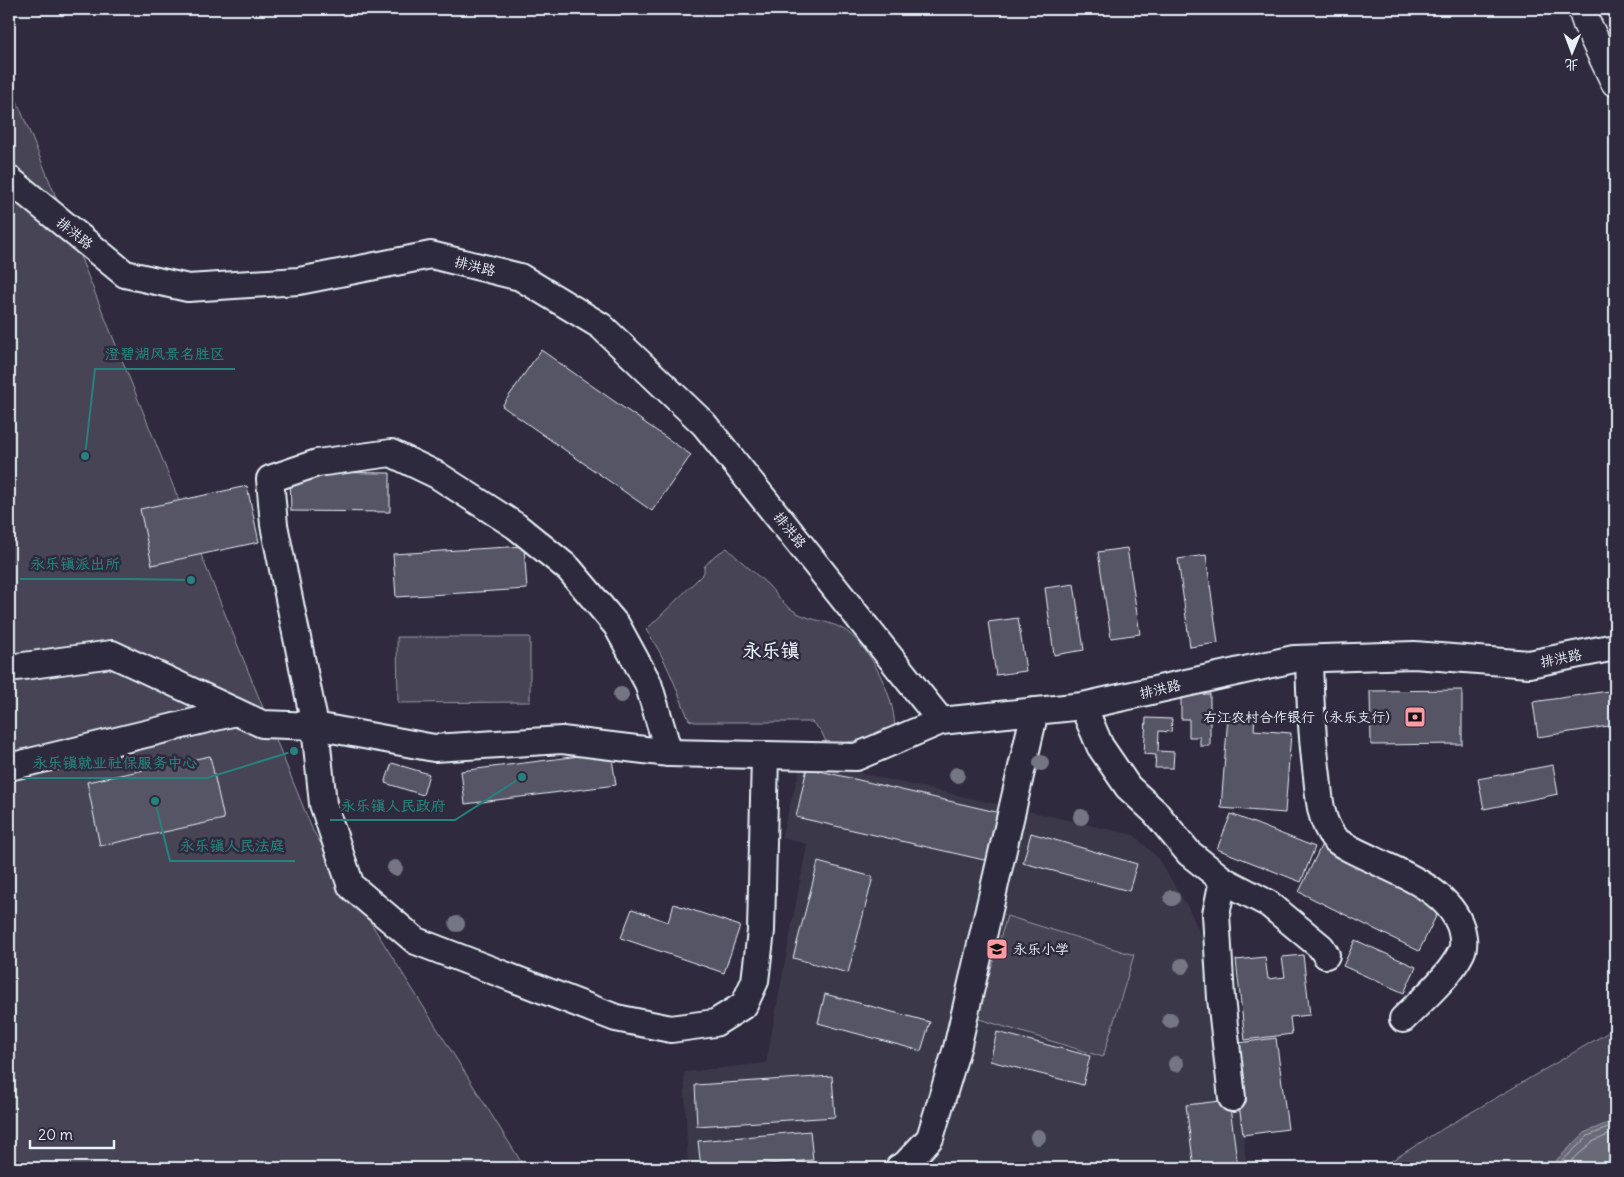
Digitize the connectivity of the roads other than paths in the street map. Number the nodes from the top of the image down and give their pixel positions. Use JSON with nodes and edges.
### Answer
{"nodes":[{"id":1,"x":1582,"y":9,"type":"edge"},
{"id":2,"x":1615,"y":82,"type":"edge"},
{"id":3,"x":9,"y":178,"type":"edge"},
{"id":4,"x":1615,"y":647,"type":"edge"},
{"id":5,"x":1308,"y":658,"type":"junction"},
{"id":6,"x":9,"y":668,"type":"edge"},
{"id":7,"x":1083,"y":706,"type":"junction"},
{"id":8,"x":236,"y":712,"type":"junction"},
{"id":9,"x":1035,"y":712,"type":"junction"},
{"id":10,"x":941,"y":721,"type":"junction"},
{"id":11,"x":315,"y":726,"type":"junction"},
{"id":12,"x":669,"y":752,"type":"junction"},
{"id":13,"x":765,"y":755,"type":"junction"},
{"id":14,"x":9,"y":767,"type":"edge"},
{"id":15,"x":1223,"y":880,"type":"junction"},
{"id":16,"x":1326,"y":955,"type":"dead end"},
{"id":17,"x":1403,"y":1019,"type":"dead end"},
{"id":18,"x":1232,"y":1098,"type":"dead end"},
{"id":19,"x":899,"y":1168,"type":"edge"}],
"edges":[{"from":1,"to":2,"type":"highway"},
{"from":3,"to":10,"type":"street","name":"排洪路"},
{"from":4,"to":5,"type":"street","name":"排洪路"},
{"from":5,"to":7,"type":"street","name":"排洪路"},
{"from":5,"to":17,"type":"street"},
{"from":6,"to":8,"type":"street"},
{"from":7,"to":9,"type":"street","name":"排洪路"},
{"from":7,"to":15,"type":"street"},
{"from":8,"to":11,"type":"street"},
{"from":8,"to":14,"type":"street"},
{"from":9,"to":10,"type":"street","name":"排洪路"},
{"from":9,"to":19,"type":"street"},
{"from":10,"to":13,"type":"street"},
{"from":11,"to":12,"type":"street"},
{"from":11,"to":12,"type":"street"},
{"from":11,"to":13,"type":"street"},
{"from":12,"to":13,"type":"street"},
{"from":15,"to":16,"type":"street"},
{"from":15,"to":18,"type":"street"}]}
